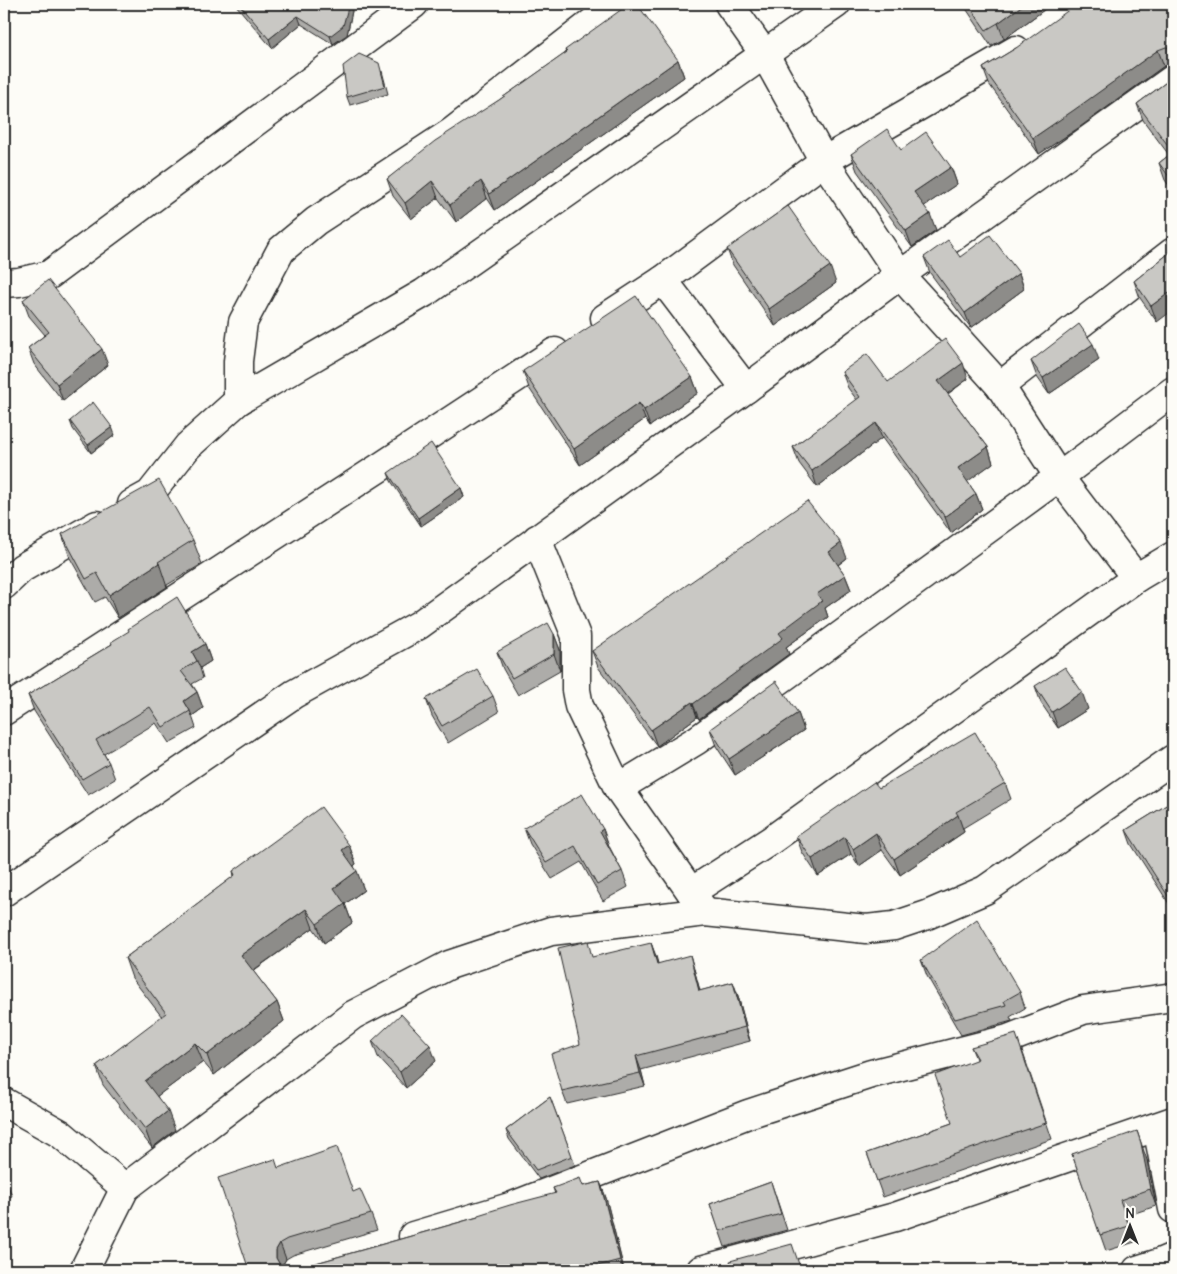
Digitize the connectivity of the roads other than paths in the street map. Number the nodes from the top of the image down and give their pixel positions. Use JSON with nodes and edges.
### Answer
{"nodes":[{"id":1,"x":414,"y":4,"type":"edge"},
{"id":2,"x":616,"y":4,"type":"edge"},
{"id":3,"x":729,"y":4,"type":"edge"},
{"id":4,"x":836,"y":4,"type":"edge"},
{"id":5,"x":1035,"y":36,"type":"edge"},
{"id":6,"x":765,"y":54,"type":"junction"},
{"id":7,"x":1173,"y":79,"type":"edge"},
{"id":8,"x":824,"y":161,"type":"junction"},
{"id":9,"x":1173,"y":252,"type":"edge"},
{"id":10,"x":900,"y":275,"type":"junction"},
{"id":11,"x":663,"y":280,"type":"junction"},
{"id":12,"x":4,"y":283,"type":"edge"},
{"id":13,"x":1000,"y":386,"type":"junction"},
{"id":14,"x":746,"y":389,"type":"junction"},
{"id":15,"x":1173,"y":391,"type":"edge"},
{"id":16,"x":238,"y":401,"type":"junction"},
{"id":17,"x":1059,"y":477,"type":"junction"},
{"id":18,"x":537,"y":539,"type":"junction"},
{"id":19,"x":1173,"y":556,"type":"edge"},
{"id":20,"x":1136,"y":578,"type":"junction"},
{"id":21,"x":4,"y":584,"type":"edge"},
{"id":22,"x":4,"y":711,"type":"edge"},
{"id":23,"x":1173,"y":759,"type":"edge"},
{"id":24,"x":618,"y":788,"type":"junction"},
{"id":25,"x":4,"y":892,"type":"edge"},
{"id":26,"x":698,"y":902,"type":"junction"},
{"id":27,"x":1173,"y":997,"type":"edge"},
{"id":28,"x":4,"y":1102,"type":"edge"},
{"id":29,"x":1165,"y":1124,"type":"edge"},
{"id":30,"x":125,"y":1188,"type":"junction"},
{"id":31,"x":1173,"y":1209,"type":"edge"},
{"id":32,"x":391,"y":1243,"type":"edge"},
{"id":33,"x":1173,"y":1257,"type":"edge"},
{"id":34,"x":84,"y":1270,"type":"edge"},
{"id":35,"x":701,"y":1270,"type":"edge"},
{"id":36,"x":1137,"y":1270,"type":"edge"}],
"edges":[{"from":1,"to":12,"type":"street"},
{"from":2,"to":16,"type":"street"},
{"from":3,"to":6,"type":"street"},
{"from":4,"to":6,"type":"street"},
{"from":5,"to":8,"type":"street"},
{"from":6,"to":8,"type":"street"},
{"from":6,"to":16,"type":"street"},
{"from":7,"to":10,"type":"street"},
{"from":8,"to":10,"type":"street"},
{"from":8,"to":11,"type":"street"},
{"from":9,"to":13,"type":"street"},
{"from":10,"to":13,"type":"street"},
{"from":10,"to":14,"type":"street"},
{"from":11,"to":14,"type":"street"},
{"from":11,"to":22,"type":"street"},
{"from":13,"to":17,"type":"street"},
{"from":14,"to":18,"type":"street"},
{"from":15,"to":17,"type":"street"},
{"from":16,"to":21,"type":"street"},
{"from":17,"to":20,"type":"street"},
{"from":17,"to":24,"type":"street"},
{"from":18,"to":24,"type":"street"},
{"from":18,"to":25,"type":"street"},
{"from":19,"to":20,"type":"street"},
{"from":20,"to":26,"type":"street"},
{"from":23,"to":26,"type":"street"},
{"from":24,"to":26,"type":"street"},
{"from":26,"to":30,"type":"street"},
{"from":27,"to":32,"type":"street"},
{"from":28,"to":30,"type":"street"},
{"from":29,"to":31,"type":"street"},
{"from":29,"to":35,"type":"street"},
{"from":30,"to":34,"type":"street"},
{"from":33,"to":36,"type":"street"}]}
